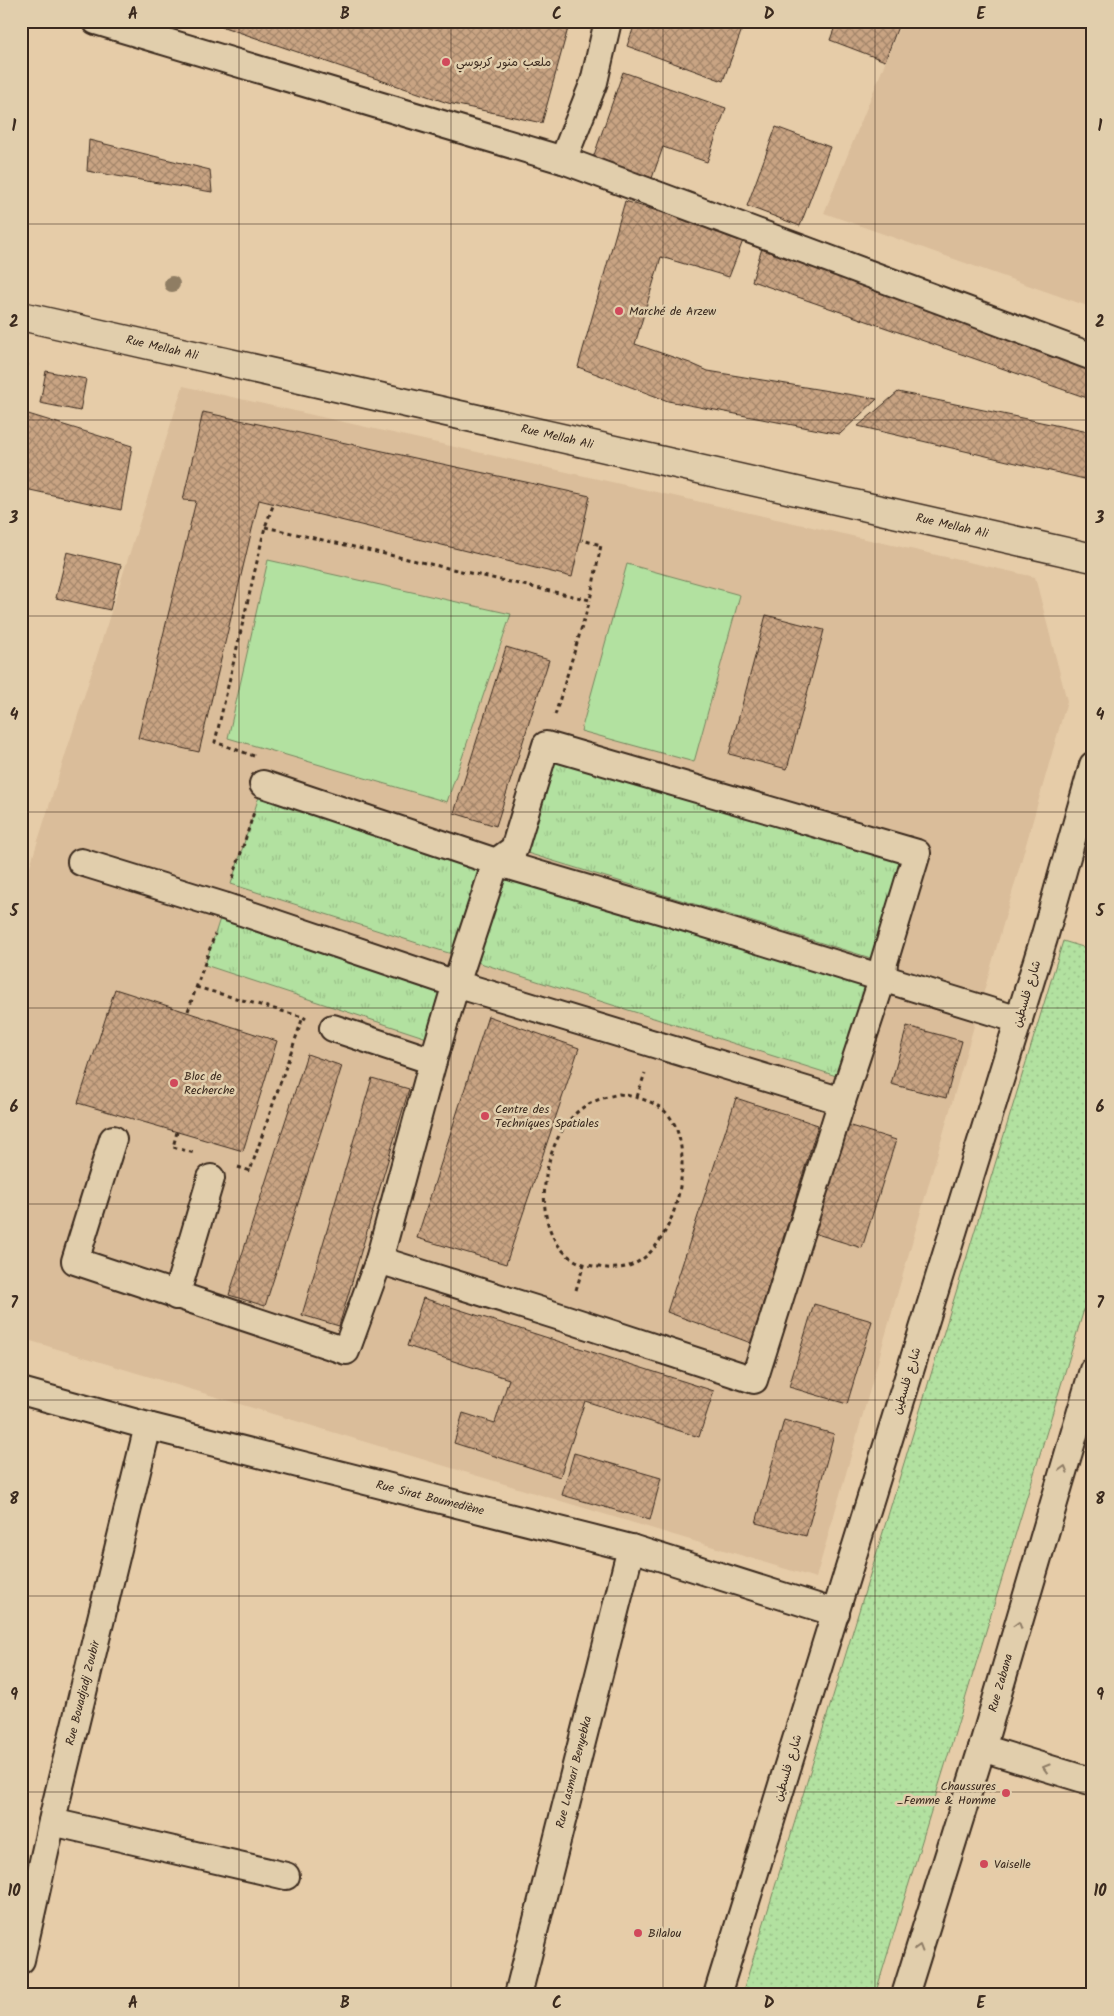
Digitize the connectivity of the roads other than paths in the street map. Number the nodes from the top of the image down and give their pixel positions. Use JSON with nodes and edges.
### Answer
{"nodes":[{"id":1,"x":96,"y":21,"type":"edge"},
{"id":2,"x":608,"y":21,"type":"edge"},
{"id":3,"x":563,"y":160,"type":"junction"},
{"id":4,"x":21,"y":316,"type":"edge"},
{"id":5,"x":1093,"y":357,"type":"edge"},
{"id":6,"x":1093,"y":558,"type":"edge"},
{"id":7,"x":1093,"y":765,"type":"edge"},
{"id":8,"x":263,"y":784,"type":"road end"},
{"id":9,"x":81,"y":862,"type":"dead end"},
{"id":10,"x":496,"y":862,"type":"junction"},
{"id":11,"x":883,"y":977,"type":"junction"},
{"id":12,"x":456,"y":984,"type":"junction"},
{"id":13,"x":1018,"y":1020,"type":"junction"},
{"id":14,"x":333,"y":1028,"type":"road end"},
{"id":15,"x":433,"y":1061,"type":"junction"},
{"id":16,"x":842,"y":1101,"type":"junction"},
{"id":17,"x":113,"y":1139,"type":"dead end"},
{"id":18,"x":214,"y":1166,"type":"road end"},
{"id":19,"x":379,"y":1260,"type":"junction"},
{"id":20,"x":176,"y":1296,"type":"junction"},
{"id":21,"x":1093,"y":1370,"type":"edge"},
{"id":22,"x":21,"y":1391,"type":"edge"},
{"id":23,"x":148,"y":1426,"type":"junction"},
{"id":24,"x":631,"y":1548,"type":"junction"},
{"id":25,"x":836,"y":1613,"type":"junction"},
{"id":26,"x":982,"y":1748,"type":"junction"},
{"id":27,"x":1093,"y":1782,"type":"edge"},
{"id":28,"x":52,"y":1822,"type":"junction"},
{"id":29,"x":286,"y":1876,"type":"dead end"},
{"id":30,"x":21,"y":1960,"type":"edge"},
{"id":31,"x":518,"y":1995,"type":"edge"},
{"id":32,"x":717,"y":1995,"type":"edge"},
{"id":33,"x":905,"y":1995,"type":"edge"}],
"edges":[{"from":1,"to":3,"type":"street"},
{"from":2,"to":3,"type":"street"},
{"from":3,"to":5,"type":"street"},
{"from":4,"to":6,"type":"main road","name":"Rue Mellah Ali"},
{"from":7,"to":13,"type":"street","name":"شارع فلسطين"},
{"from":8,"to":10,"type":"street"},
{"from":9,"to":12,"type":"street"},
{"from":10,"to":11,"type":"street"},
{"from":10,"to":11,"type":"street"},
{"from":10,"to":12,"type":"street"},
{"from":11,"to":13,"type":"street"},
{"from":11,"to":16,"type":"street"},
{"from":12,"to":15,"type":"street"},
{"from":12,"to":16,"type":"street"},
{"from":13,"to":25,"type":"street","name":"شارع فلسطين"},
{"from":14,"to":15,"type":"street"},
{"from":15,"to":19,"type":"street"},
{"from":16,"to":19,"type":"street"},
{"from":17,"to":20,"type":"street"},
{"from":18,"to":20,"type":"street"},
{"from":19,"to":20,"type":"street"},
{"from":26,"to":21,"type":"street","name":"Rue Zabana","one_way":true},
{"from":22,"to":23,"type":"street","name":"Rue Sirat Boumediène"},
{"from":23,"to":24,"type":"street","name":"Rue Sirat Boumediène"},
{"from":23,"to":28,"type":"street","name":"Rue Bouadjadj Zoubir"},
{"from":24,"to":25,"type":"street","name":"Rue Sirat Boumediène"},
{"from":24,"to":31,"type":"street","name":"Rue Lasmari Benyebka"},
{"from":25,"to":32,"type":"street","name":"شارع فلسطين"},
{"from":27,"to":26,"type":"street","one_way":true},
{"from":33,"to":26,"type":"street","name":"Rue Zabana","one_way":true},
{"from":28,"to":29,"type":"street"},
{"from":28,"to":30,"type":"street","name":"Rue Bouadjadj Zoubir"}]}
